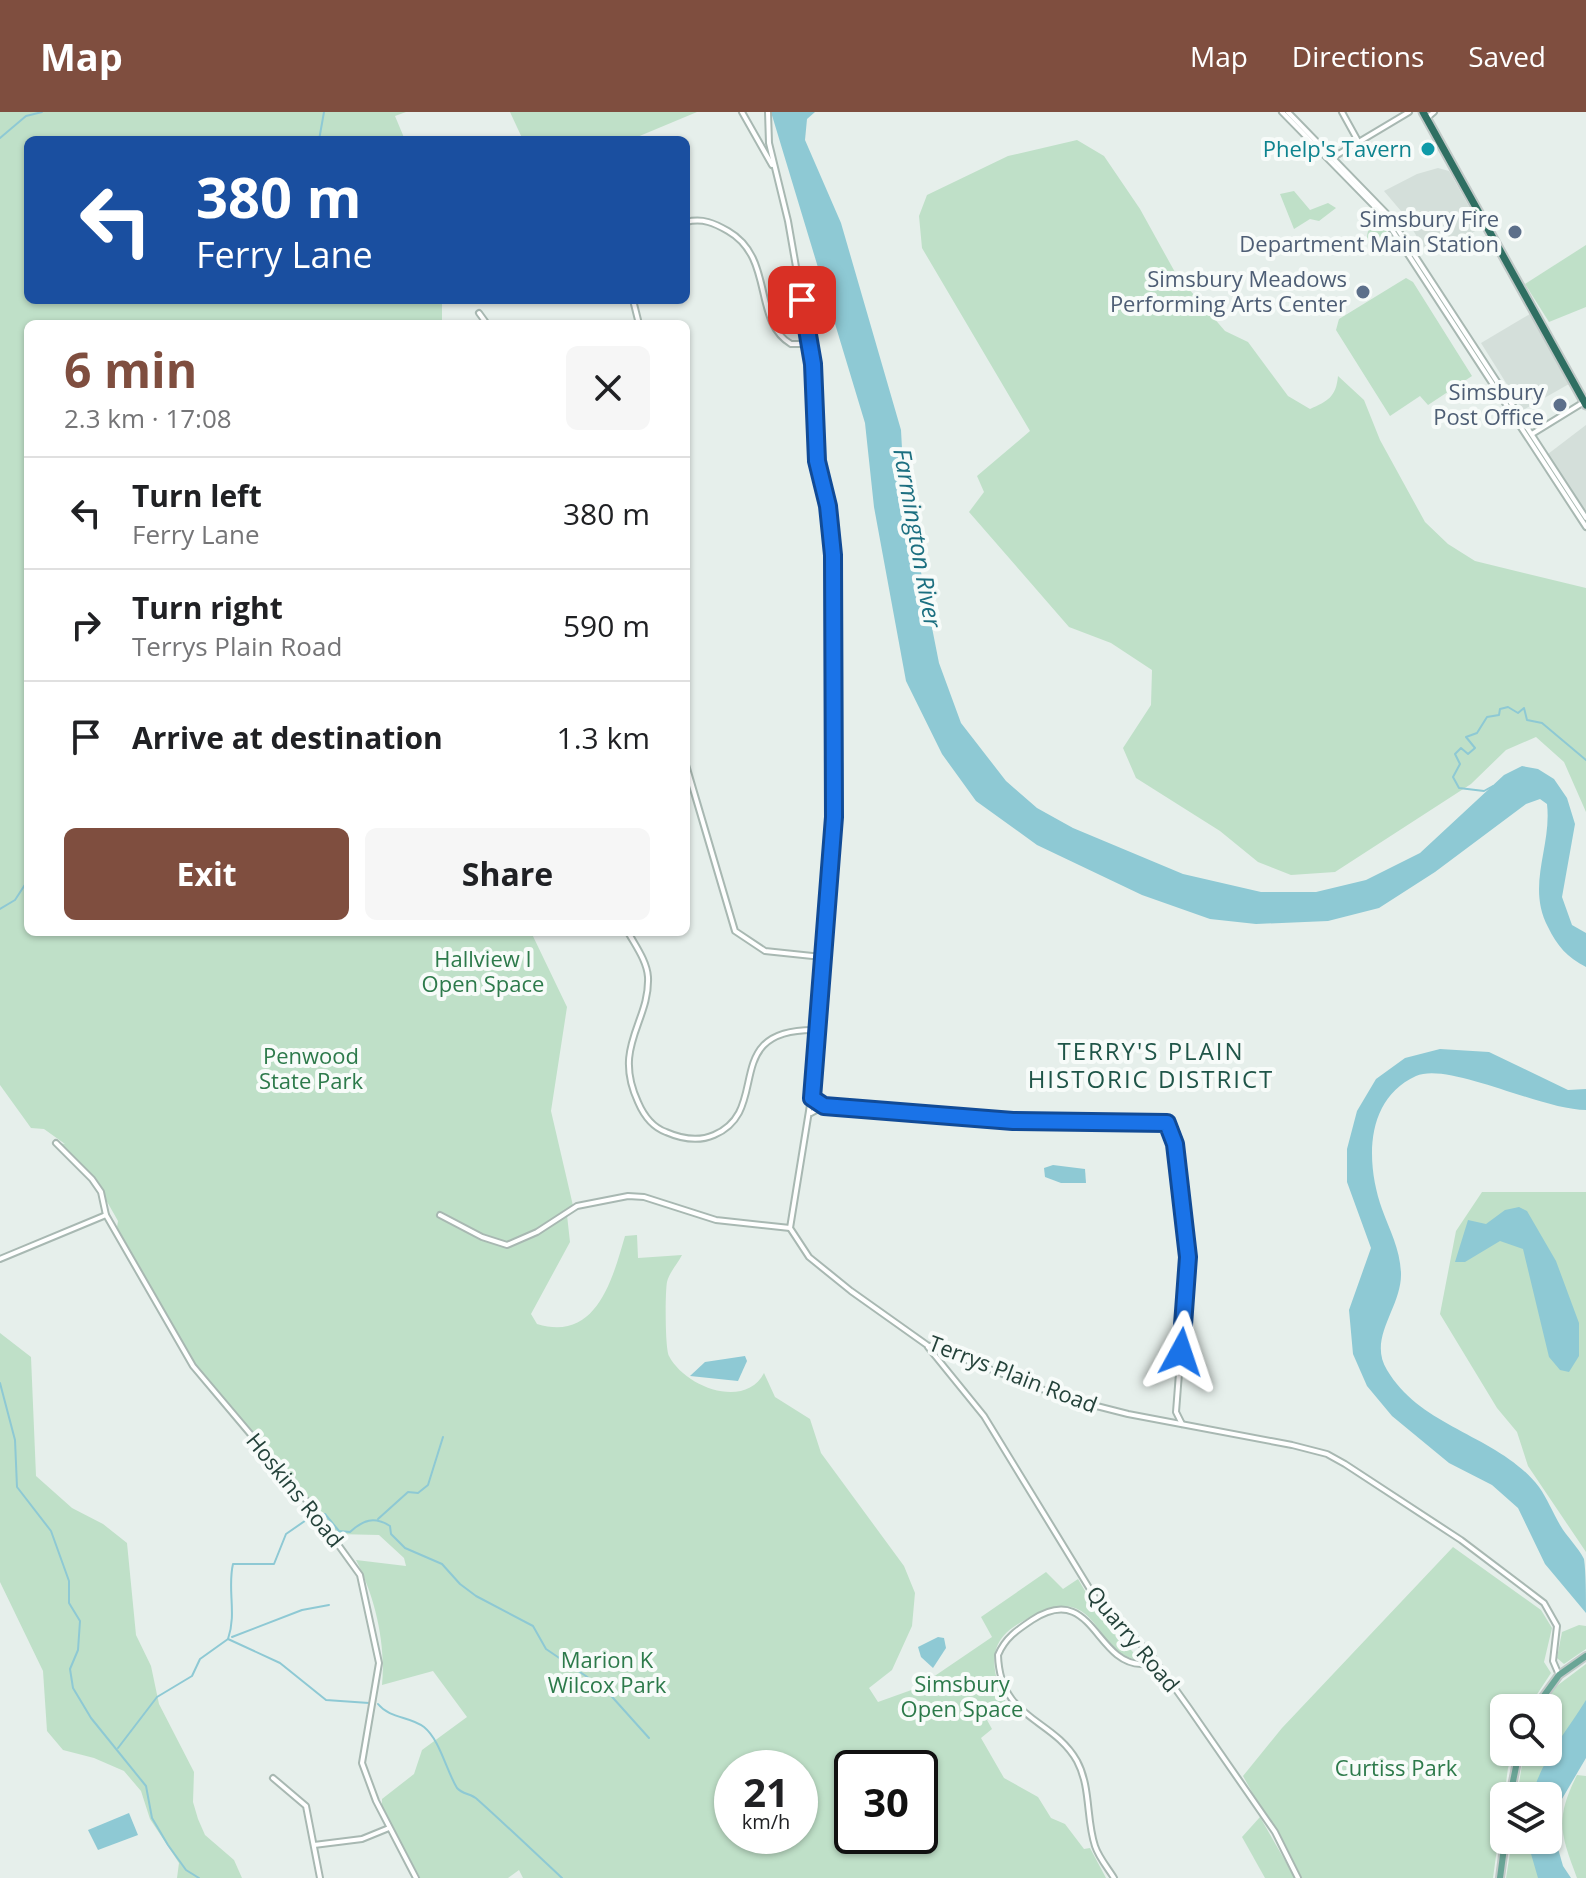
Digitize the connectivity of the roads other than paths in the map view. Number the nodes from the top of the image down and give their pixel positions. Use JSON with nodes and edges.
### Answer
{"nodes":[{"id":1,"x":742,"y":112,"type":"edge"},
{"id":2,"x":768,"y":112,"type":"edge"},
{"id":3,"x":1282,"y":112,"type":"edge"},
{"id":4,"x":1288,"y":112,"type":"edge"},
{"id":5,"x":1342,"y":112,"type":"edge"},
{"id":6,"x":1409,"y":112,"type":"edge"},
{"id":7,"x":1428,"y":114,"type":"edge"},
{"id":8,"x":1360,"y":140,"type":"junction"},
{"id":9,"x":1331,"y":159,"type":"junction"},
{"id":10,"x":775,"y":171,"type":"junction"},
{"id":11,"x":690,"y":222,"type":"edge"},
{"id":12,"x":1422,"y":263,"type":"junction"},
{"id":13,"x":1416,"y":266,"type":"junction"},
{"id":14,"x":479,"y":313,"type":"dead end"},
{"id":15,"x":484,"y":320,"type":"edge"},
{"id":16,"x":808,"y":344,"type":"junction"},
{"id":17,"x":1473,"y":348,"type":"junction"},
{"id":18,"x":1585,"y":403,"type":"edge"},
{"id":19,"x":1529,"y":436,"type":"junction"},
{"id":20,"x":1586,"y":518,"type":"edge"},
{"id":21,"x":1586,"y":527,"type":"edge"},
{"id":22,"x":690,"y":779,"type":"edge"},
{"id":23,"x":630,"y":936,"type":"edge"},
{"id":24,"x":822,"y":957,"type":"junction"},
{"id":25,"x":818,"y":1030,"type":"junction"},
{"id":26,"x":812,"y":1098,"type":"junction"},
{"id":27,"x":824,"y":1106,"type":"junction"},
{"id":28,"x":811,"y":1113,"type":"junction"},
{"id":29,"x":56,"y":1143,"type":"dead end"},
{"id":30,"x":106,"y":1215,"type":"junction"},
{"id":31,"x":440,"y":1215,"type":"dead end"},
{"id":32,"x":790,"y":1228,"type":"junction"},
{"id":33,"x":0,"y":1259,"type":"edge"},
{"id":34,"x":927,"y":1345,"type":"junction"},
{"id":35,"x":947,"y":1353,"type":"junction"},
{"id":36,"x":941,"y":1361,"type":"junction"},
{"id":37,"x":1176,"y":1412,"type":"junction"},
{"id":38,"x":1169,"y":1422,"type":"junction"},
{"id":39,"x":1182,"y":1424,"type":"junction"},
{"id":40,"x":1153,"y":1657,"type":"junction"},
{"id":41,"x":1583,"y":1658,"type":"edge"},
{"id":42,"x":1559,"y":1675,"type":"junction"},
{"id":43,"x":1545,"y":1694,"type":"edge"},
{"id":44,"x":273,"y":1778,"type":"dead end"},
{"id":45,"x":389,"y":1828,"type":"junction"},
{"id":46,"x":313,"y":1845,"type":"junction"},
{"id":47,"x":1503,"y":1854,"type":"edge"},
{"id":48,"x":320,"y":1878,"type":"edge"},
{"id":49,"x":416,"y":1878,"type":"edge"},
{"id":50,"x":1114,"y":1878,"type":"edge"},
{"id":51,"x":1298,"y":1878,"type":"edge"},
{"id":52,"x":1500,"y":1878,"type":"edge"}],
"edges":[{"from":1,"to":10,"type":"street"},
{"from":2,"to":10,"type":"street"},
{"from":3,"to":9,"type":"street"},
{"from":4,"to":9,"type":"street"},
{"from":5,"to":8,"type":"street"},
{"from":6,"to":8,"type":"street"},
{"from":7,"to":18,"type":"highway"},
{"from":8,"to":9,"type":"street"},
{"from":9,"to":12,"type":"street"},
{"from":9,"to":13,"type":"street"},
{"from":10,"to":16,"type":"street"},
{"from":11,"to":16,"type":"street"},
{"from":12,"to":13,"type":"street"},
{"from":12,"to":17,"type":"street"},
{"from":13,"to":17,"type":"street"},
{"from":14,"to":15,"type":"street"},
{"from":16,"to":24,"type":"street"},
{"from":17,"to":19,"type":"street"},
{"from":18,"to":19,"type":"street"},
{"from":19,"to":20,"type":"street"},
{"from":19,"to":21,"type":"street"},
{"from":22,"to":24,"type":"street"},
{"from":23,"to":25,"type":"street"},
{"from":24,"to":25,"type":"street"},
{"from":25,"to":26,"type":"street"},
{"from":26,"to":27,"type":"street"},
{"from":26,"to":28,"type":"street"},
{"from":27,"to":28,"type":"street"},
{"from":27,"to":37,"type":"street"},
{"from":28,"to":32,"type":"street"},
{"from":29,"to":30,"type":"street","name":"Hoskins Road"},
{"from":30,"to":33,"type":"street"},
{"from":30,"to":45,"type":"street","name":"Hoskins Road"},
{"from":31,"to":32,"type":"street"},
{"from":32,"to":34,"type":"street","name":"Terrys Plain Road"},
{"from":34,"to":35,"type":"street","name":"Terrys Plain Road"},
{"from":34,"to":36,"type":"street","name":"Quarry Road"},
{"from":35,"to":36,"type":"street"},
{"from":35,"to":38,"type":"street","name":"Terrys Plain Road"},
{"from":36,"to":40,"type":"street","name":"Quarry Road"},
{"from":37,"to":38,"type":"street"},
{"from":37,"to":39,"type":"street"},
{"from":38,"to":39,"type":"street","name":"Terrys Plain Road"},
{"from":39,"to":42,"type":"street","name":"Terrys Plain Road"},
{"from":40,"to":50,"type":"street"},
{"from":40,"to":51,"type":"street","name":"Quarry Road"},
{"from":41,"to":42,"type":"main road"},
{"from":42,"to":43,"type":"main road"},
{"from":44,"to":46,"type":"street"},
{"from":45,"to":46,"type":"street"},
{"from":45,"to":49,"type":"street","name":"Hoskins Road"},
{"from":46,"to":48,"type":"street"},
{"from":47,"to":52,"type":"main road"}]}
